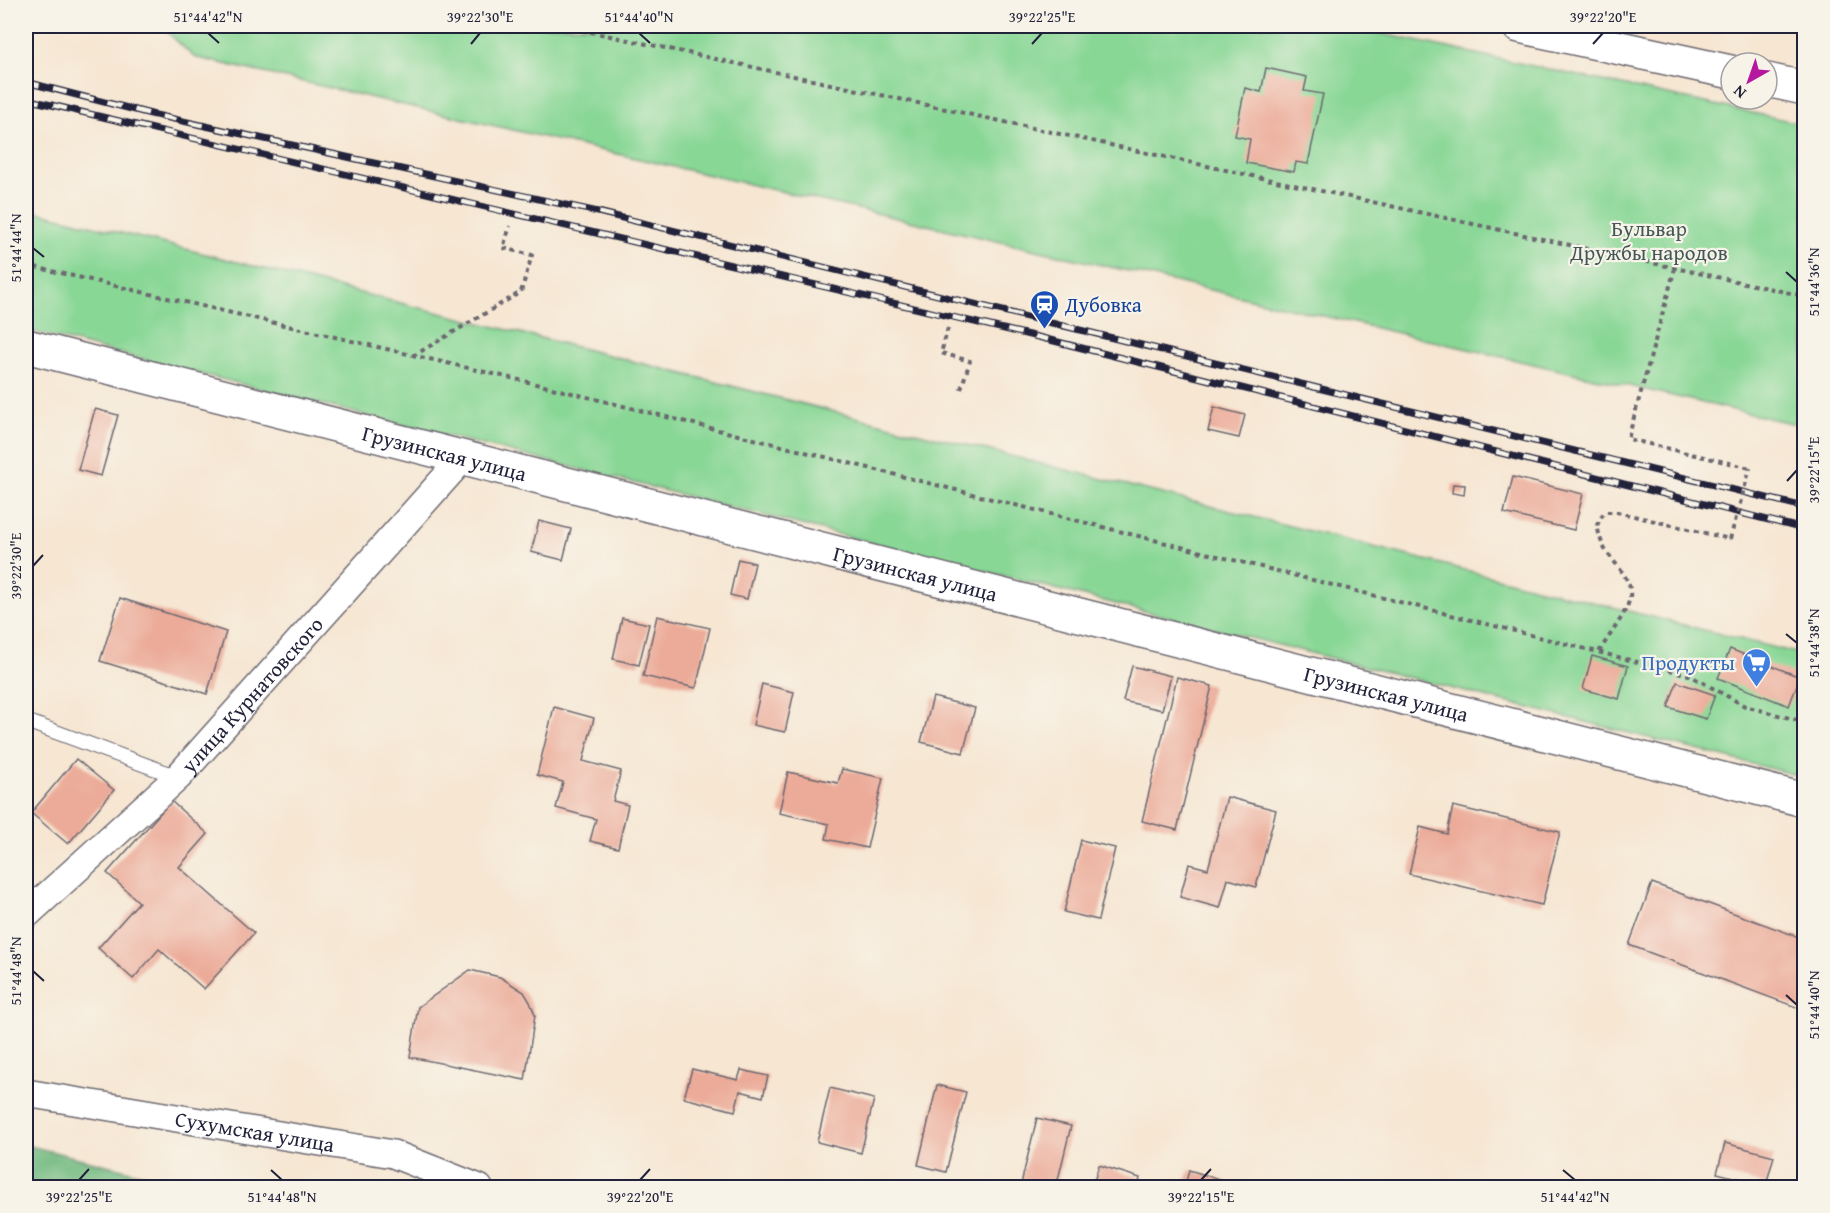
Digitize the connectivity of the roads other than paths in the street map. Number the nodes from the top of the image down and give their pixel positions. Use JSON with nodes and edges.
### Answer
{"nodes":[{"id":1,"x":1519,"y":26,"type":"edge"},
{"id":2,"x":1719,"y":69,"type":"edge"},
{"id":3,"x":1779,"y":83,"type":"edge"},
{"id":4,"x":1804,"y":88,"type":"edge"},
{"id":5,"x":26,"y":346,"type":"edge"},
{"id":6,"x":463,"y":458,"type":"junction"},
{"id":7,"x":26,"y":721,"type":"edge"},
{"id":8,"x":177,"y":777,"type":"junction"},
{"id":9,"x":1804,"y":800,"type":"edge"},
{"id":10,"x":26,"y":915,"type":"edge"},
{"id":11,"x":26,"y":1093,"type":"edge"},
{"id":12,"x":479,"y":1188,"type":"edge"}],
"edges":[{"from":1,"to":2,"type":"street"},
{"from":3,"to":4,"type":"street"},
{"from":5,"to":6,"type":"street","name":"Грузинская улица"},
{"from":6,"to":8,"type":"street","name":"улица Курнатовского"},
{"from":6,"to":9,"type":"street","name":"Грузинская улица"},
{"from":7,"to":8,"type":"lane"},
{"from":8,"to":10,"type":"street","name":"улица Курнатовского"},
{"from":11,"to":12,"type":"street","name":"Сухумская улица"}]}
